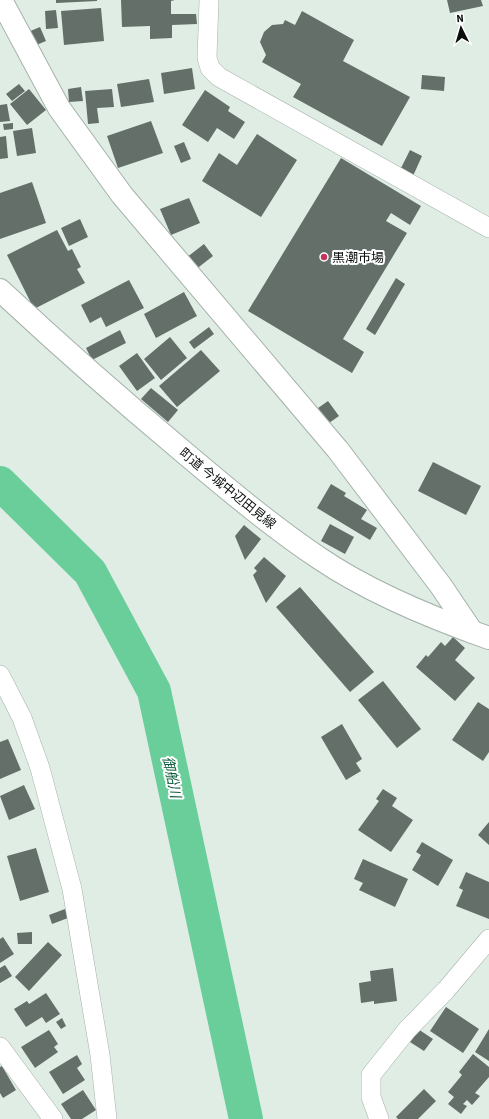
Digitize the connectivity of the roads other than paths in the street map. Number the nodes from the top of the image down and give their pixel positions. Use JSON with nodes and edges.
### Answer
{"nodes":[{"id":1,"x":1,"y":0,"type":"edge"},
{"id":2,"x":209,"y":0,"type":"edge"},
{"id":3,"x":489,"y":228,"type":"edge"},
{"id":4,"x":0,"y":290,"type":"edge"},
{"id":5,"x":480,"y":635,"type":"edge"},
{"id":6,"x":0,"y":675,"type":"edge"},
{"id":7,"x":489,"y":939,"type":"edge"},
{"id":8,"x":0,"y":1047,"type":"edge"},
{"id":9,"x":53,"y":1119,"type":"edge"},
{"id":10,"x":107,"y":1119,"type":"edge"},
{"id":11,"x":379,"y":1119,"type":"edge"}],
"edges":[{"from":1,"to":5,"type":"street"},
{"from":2,"to":3,"type":"street"},
{"from":4,"to":5,"type":"street","name":"町道 今城中辺田見線"},
{"from":6,"to":10,"type":"street"},
{"from":7,"to":11,"type":"street"},
{"from":8,"to":9,"type":"street"}]}
